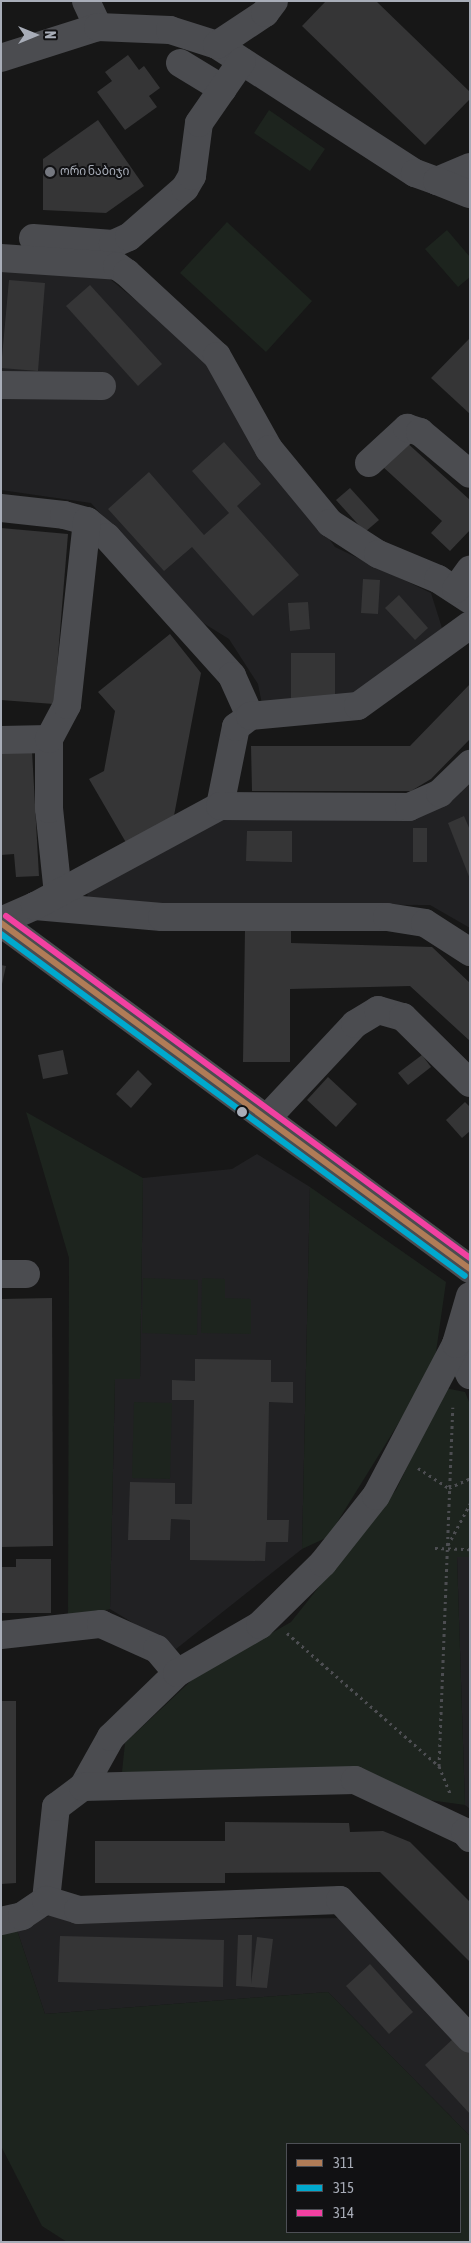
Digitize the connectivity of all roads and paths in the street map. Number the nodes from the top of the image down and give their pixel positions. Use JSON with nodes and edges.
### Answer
{"nodes":[{"id":1,"x":86,"y":1,"type":"edge"},
{"id":2,"x":268,"y":5,"type":"edge"},
{"id":3,"x":98,"y":27,"type":"junction"},
{"id":4,"x":217,"y":45,"type":"junction"},
{"id":5,"x":1,"y":58,"type":"edge"},
{"id":6,"x":242,"y":61,"type":"junction"},
{"id":7,"x":180,"y":63,"type":"dead end"},
{"id":8,"x":224,"y":89,"type":"junction"},
{"id":9,"x":470,"y":167,"type":"edge"},
{"id":10,"x":436,"y":181,"type":"junction"},
{"id":11,"x":470,"y":194,"type":"edge"},
{"id":12,"x":33,"y":238,"type":"dead end"},
{"id":13,"x":1,"y":258,"type":"edge"},
{"id":14,"x":1,"y":385,"type":"edge"},
{"id":15,"x":102,"y":386,"type":"dead end"},
{"id":16,"x":369,"y":463,"type":"dead end"},
{"id":17,"x":470,"y":474,"type":"edge"},
{"id":18,"x":1,"y":508,"type":"edge"},
{"id":19,"x":87,"y":521,"type":"junction"},
{"id":20,"x":465,"y":586,"type":"edge"},
{"id":21,"x":470,"y":625,"type":"edge"},
{"id":22,"x":250,"y":716,"type":"junction"},
{"id":23,"x":48,"y":739,"type":"junction"},
{"id":24,"x":1,"y":740,"type":"edge"},
{"id":25,"x":470,"y":764,"type":"edge"},
{"id":26,"x":220,"y":806,"type":"junction"},
{"id":27,"x":47,"y":900,"type":"junction"},
{"id":28,"x":1,"y":922,"type":"edge"},
{"id":29,"x":470,"y":952,"type":"edge"},
{"id":30,"x":470,"y":1083,"type":"edge"},
{"id":31,"x":268,"y":1117,"type":"junction"},
{"id":32,"x":470,"y":1269,"type":"edge"},
{"id":33,"x":470,"y":1296,"type":"edge"},
{"id":34,"x":456,"y":1344,"type":"junction"},
{"id":35,"x":470,"y":1375,"type":"edge"},
{"id":36,"x":453,"y":1402,"type":"dead end"},
{"id":37,"x":397,"y":1456,"type":"junction"},
{"id":38,"x":470,"y":1478,"type":"edge"},
{"id":39,"x":450,"y":1488,"type":"junction"},
{"id":40,"x":470,"y":1504,"type":"edge"},
{"id":41,"x":435,"y":1548,"type":"dead end"},
{"id":42,"x":446,"y":1548,"type":"junction"},
{"id":43,"x":470,"y":1549,"type":"edge"},
{"id":44,"x":267,"y":1618,"type":"junction"},
{"id":45,"x":1,"y":1634,"type":"edge"},
{"id":46,"x":177,"y":1673,"type":"junction"},
{"id":47,"x":439,"y":1766,"type":"junction"},
{"id":48,"x":83,"y":1787,"type":"junction"},
{"id":49,"x":468,"y":1835,"type":"edge"},
{"id":50,"x":46,"y":1900,"type":"junction"},
{"id":51,"x":1,"y":1921,"type":"edge"},
{"id":52,"x":470,"y":2039,"type":"edge"}],
"edges":[{"from":1,"to":3,"type":"street"},
{"from":2,"to":4,"type":"street"},
{"from":3,"to":4,"type":"street"},
{"from":3,"to":5,"type":"street"},
{"from":4,"to":6,"type":"street"},
{"from":6,"to":8,"type":"street"},
{"from":6,"to":10,"type":"street"},
{"from":7,"to":8,"type":"street"},
{"from":8,"to":12,"type":"street"},
{"from":9,"to":10,"type":"street"},
{"from":10,"to":11,"type":"street"},
{"from":13,"to":20,"type":"street"},
{"from":14,"to":15,"type":"street"},
{"from":16,"to":17,"type":"street"},
{"from":18,"to":19,"type":"street"},
{"from":19,"to":22,"type":"street"},
{"from":19,"to":23,"type":"street"},
{"from":21,"to":22,"type":"street"},
{"from":22,"to":26,"type":"street"},
{"from":23,"to":24,"type":"street"},
{"from":23,"to":27,"type":"street"},
{"from":25,"to":26,"type":"street"},
{"from":26,"to":27,"type":"street"},
{"from":27,"to":28,"type":"street"},
{"from":27,"to":29,"type":"street"},
{"from":28,"to":31,"type":"street"},
{"from":30,"to":31,"type":"street"},
{"from":31,"to":32,"type":"street"},
{"from":33,"to":34,"type":"street"},
{"from":34,"to":35,"type":"street"},
{"from":34,"to":37,"type":"street"},
{"from":36,"to":39,"type":"path"},
{"from":37,"to":39,"type":"path"},
{"from":37,"to":44,"type":"street"},
{"from":38,"to":39,"type":"path"},
{"from":39,"to":42,"type":"path"},
{"from":40,"to":42,"type":"path"},
{"from":41,"to":42,"type":"path"},
{"from":42,"to":43,"type":"path"},
{"from":42,"to":47,"type":"path"},
{"from":44,"to":46,"type":"street"},
{"from":44,"to":47,"type":"path"},
{"from":45,"to":46,"type":"street"},
{"from":46,"to":48,"type":"street"},
{"from":47,"to":49,"type":"path"},
{"from":48,"to":49,"type":"street"},
{"from":48,"to":50,"type":"street"},
{"from":50,"to":51,"type":"street"},
{"from":50,"to":52,"type":"street"}]}
